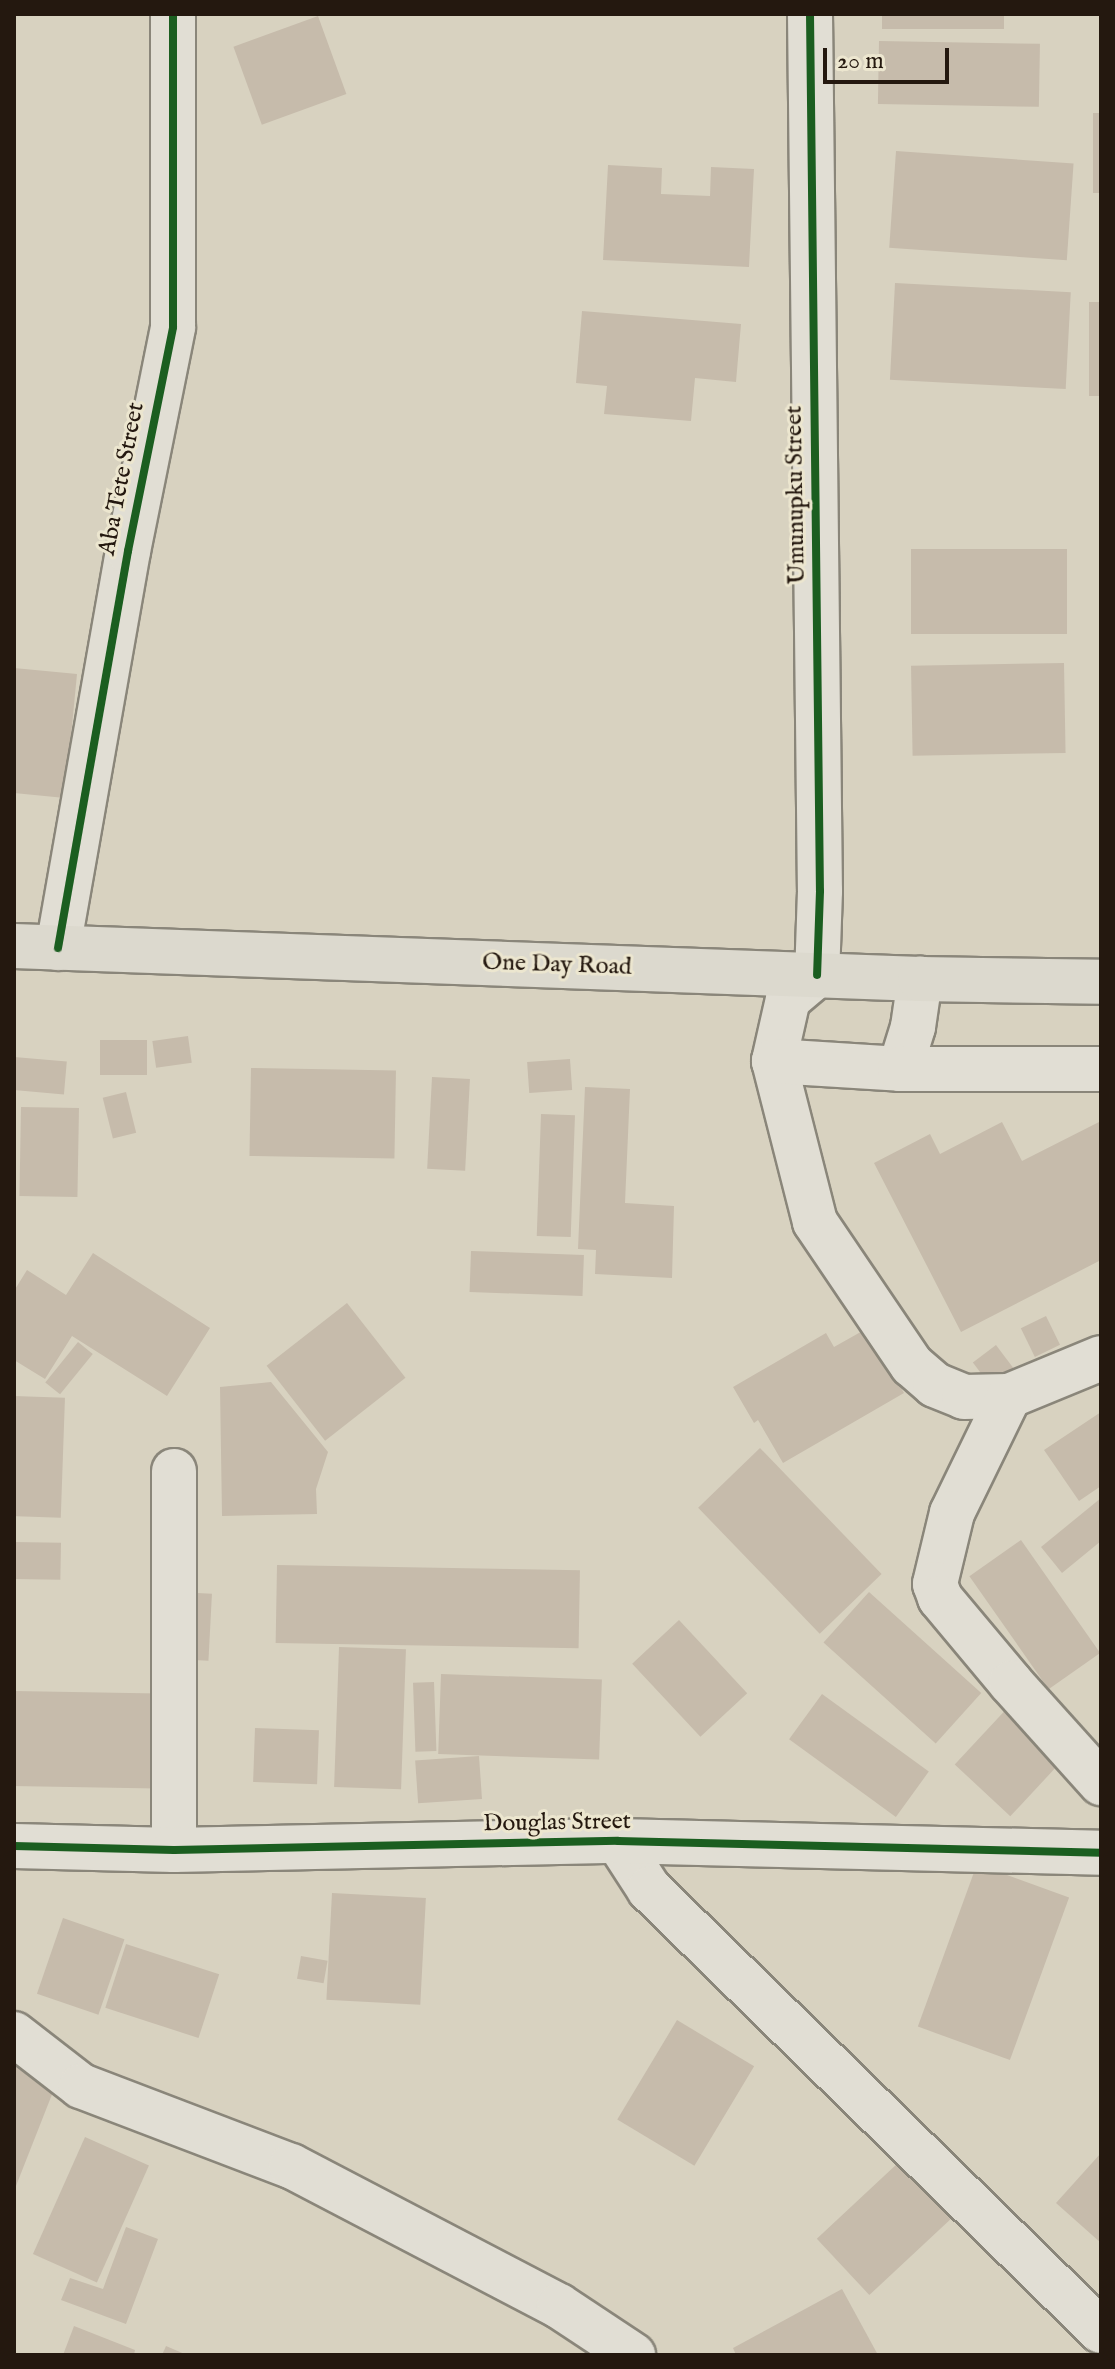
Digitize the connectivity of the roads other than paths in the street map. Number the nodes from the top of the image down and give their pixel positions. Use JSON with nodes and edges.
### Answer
{"nodes":[{"id":1,"x":173,"y":14,"type":"edge"},
{"id":2,"x":810,"y":14,"type":"edge"},
{"id":3,"x":14,"y":946,"type":"edge"},
{"id":4,"x":58,"y":948,"type":"junction"},
{"id":5,"x":817,"y":975,"type":"junction"},
{"id":6,"x":920,"y":979,"type":"junction"},
{"id":7,"x":1101,"y":982,"type":"edge"},
{"id":8,"x":774,"y":1061,"type":"junction"},
{"id":9,"x":900,"y":1069,"type":"junction"},
{"id":10,"x":1101,"y":1069,"type":"edge"},
{"id":11,"x":1101,"y":1358,"type":"edge"},
{"id":12,"x":1009,"y":1396,"type":"junction"},
{"id":13,"x":174,"y":1471,"type":"dead end"},
{"id":14,"x":1101,"y":1783,"type":"edge"},
{"id":15,"x":618,"y":1841,"type":"junction"},
{"id":16,"x":14,"y":1846,"type":"edge"},
{"id":17,"x":174,"y":1850,"type":"junction"},
{"id":18,"x":1101,"y":1853,"type":"edge"},
{"id":19,"x":14,"y":2034,"type":"edge"},
{"id":20,"x":1101,"y":2331,"type":"edge"},
{"id":21,"x":633,"y":2355,"type":"edge"}],
"edges":[{"from":1,"to":4,"type":"street","name":"Aba Tete Street"},
{"from":2,"to":5,"type":"street","name":"Umunupku Street"},
{"from":3,"to":4,"type":"main road","name":"One Day Road"},
{"from":4,"to":5,"type":"main road","name":"One Day Road"},
{"from":5,"to":6,"type":"main road","name":"One Day Road"},
{"from":5,"to":8,"type":"street"},
{"from":6,"to":7,"type":"main road","name":"One Day Road"},
{"from":6,"to":9,"type":"street"},
{"from":8,"to":9,"type":"street"},
{"from":8,"to":12,"type":"street"},
{"from":9,"to":10,"type":"street"},
{"from":11,"to":12,"type":"street"},
{"from":12,"to":14,"type":"street"},
{"from":13,"to":17,"type":"street"},
{"from":15,"to":17,"type":"street","name":"Douglas Street"},
{"from":15,"to":18,"type":"street","name":"Douglas Street"},
{"from":15,"to":20,"type":"street"},
{"from":16,"to":17,"type":"street","name":"Douglas Street"},
{"from":19,"to":21,"type":"street"}]}
